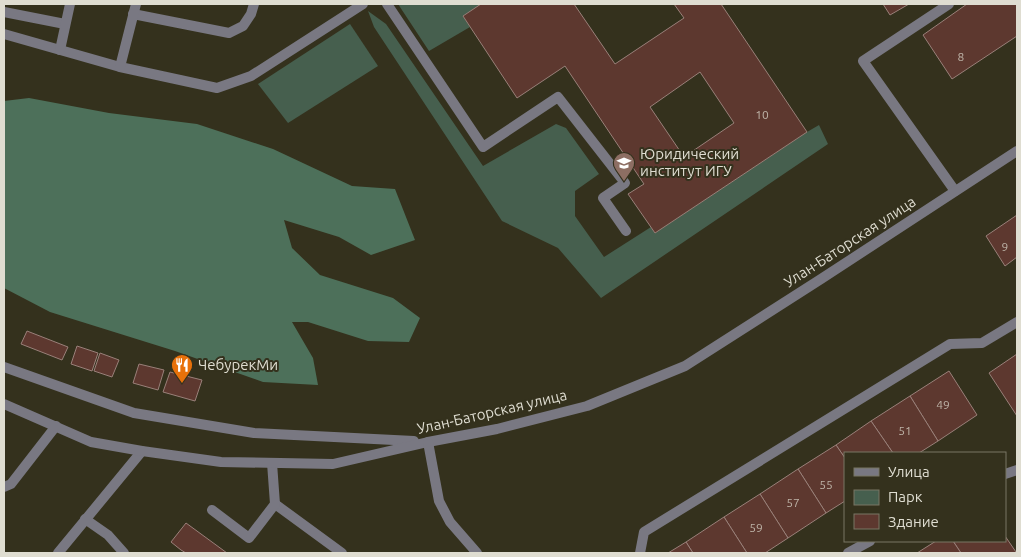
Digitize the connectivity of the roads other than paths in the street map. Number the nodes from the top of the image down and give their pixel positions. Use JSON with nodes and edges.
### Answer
{"nodes":[{"id":1,"x":70,"y":4,"type":"edge"},
{"id":2,"x":254,"y":4,"type":"edge"},
{"id":3,"x":363,"y":4,"type":"edge"},
{"id":4,"x":387,"y":4,"type":"edge"},
{"id":5,"x":949,"y":4,"type":"edge"},
{"id":6,"x":134,"y":9,"type":"edge"},
{"id":7,"x":4,"y":12,"type":"edge"},
{"id":8,"x":65,"y":24,"type":"junction"},
{"id":9,"x":4,"y":34,"type":"edge"},
{"id":10,"x":60,"y":50,"type":"junction"},
{"id":11,"x":120,"y":67,"type":"junction"},
{"id":12,"x":1017,"y":150,"type":"edge"},
{"id":13,"x":955,"y":191,"type":"junction"},
{"id":14,"x":626,"y":231,"type":"dead end"},
{"id":15,"x":1017,"y":322,"type":"edge"},
{"id":16,"x":4,"y":368,"type":"edge"},
{"id":17,"x":4,"y":404,"type":"edge"},
{"id":18,"x":56,"y":426,"type":"junction"},
{"id":19,"x":428,"y":442,"type":"junction"},
{"id":20,"x":142,"y":452,"type":"junction"},
{"id":21,"x":272,"y":463,"type":"junction"},
{"id":22,"x":4,"y":487,"type":"edge"},
{"id":23,"x":275,"y":504,"type":"junction"},
{"id":24,"x":212,"y":510,"type":"dead end"},
{"id":25,"x":86,"y":519,"type":"junction"},
{"id":26,"x":868,"y":542,"type":"edge"},
{"id":27,"x":58,"y":553,"type":"edge"},
{"id":28,"x":124,"y":553,"type":"edge"},
{"id":29,"x":342,"y":553,"type":"edge"},
{"id":30,"x":477,"y":553,"type":"edge"},
{"id":31,"x":640,"y":553,"type":"edge"},
{"id":32,"x":848,"y":553,"type":"edge"}],
"edges":[{"from":1,"to":8,"type":"street"},
{"from":2,"to":6,"type":"street"},
{"from":3,"to":11,"type":"street"},
{"from":4,"to":14,"type":"street"},
{"from":5,"to":13,"type":"street"},
{"from":6,"to":11,"type":"street"},
{"from":7,"to":8,"type":"street"},
{"from":8,"to":10,"type":"street"},
{"from":9,"to":10,"type":"street"},
{"from":10,"to":11,"type":"street"},
{"from":12,"to":13,"type":"street","name":"Улан-Баторская улица"},
{"from":13,"to":19,"type":"street","name":"Улан-Баторская улица"},
{"from":15,"to":31,"type":"street"},
{"from":16,"to":19,"type":"street"},
{"from":17,"to":18,"type":"street","name":"Улан-Баторская улица"},
{"from":18,"to":20,"type":"street","name":"Улан-Баторская улица"},
{"from":18,"to":22,"type":"street"},
{"from":19,"to":21,"type":"street","name":"Улан-Баторская улица"},
{"from":19,"to":30,"type":"street"},
{"from":20,"to":21,"type":"street","name":"Улан-Баторская улица"},
{"from":20,"to":25,"type":"street"},
{"from":21,"to":23,"type":"street"},
{"from":23,"to":24,"type":"street"},
{"from":23,"to":29,"type":"street"},
{"from":25,"to":27,"type":"street"},
{"from":25,"to":28,"type":"street"},
{"from":26,"to":32,"type":"street"}]}
